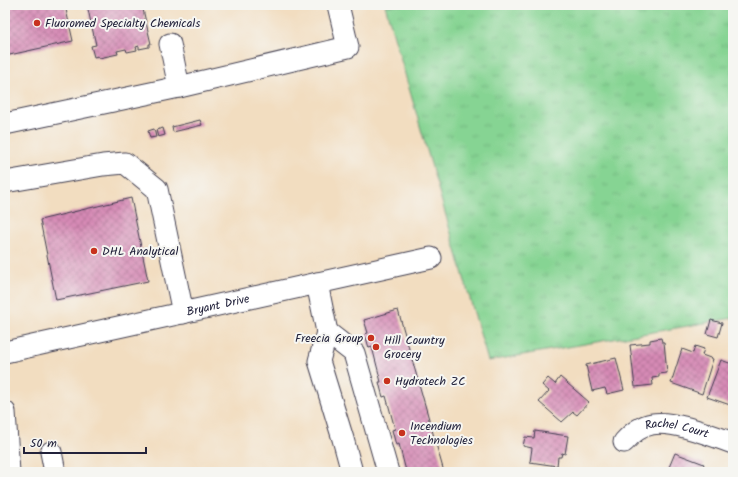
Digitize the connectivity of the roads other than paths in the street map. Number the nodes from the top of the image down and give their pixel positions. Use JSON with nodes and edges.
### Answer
{"nodes":[{"id":1,"x":338,"y":5,"type":"edge"},
{"id":2,"x":170,"y":44,"type":"dead end"},
{"id":3,"x":179,"y":87,"type":"junction"},
{"id":4,"x":5,"y":124,"type":"edge"},
{"id":5,"x":5,"y":182,"type":"edge"},
{"id":6,"x":432,"y":258,"type":"dead end"},
{"id":7,"x":317,"y":283,"type":"junction"},
{"id":8,"x":183,"y":313,"type":"junction"},
{"id":9,"x":327,"y":332,"type":"junction"},
{"id":10,"x":5,"y":352,"type":"edge"},
{"id":11,"x":5,"y":412,"type":"edge"},
{"id":12,"x":624,"y":442,"type":"dead end"},
{"id":13,"x":733,"y":443,"type":"edge"},
{"id":14,"x":9,"y":472,"type":"edge"},
{"id":15,"x":352,"y":472,"type":"edge"},
{"id":16,"x":388,"y":472,"type":"edge"}],
"edges":[{"from":1,"to":3,"type":"street"},
{"from":2,"to":3,"type":"street"},
{"from":3,"to":4,"type":"street"},
{"from":5,"to":8,"type":"street"},
{"from":6,"to":7,"type":"street","name":"Bryant Drive"},
{"from":7,"to":8,"type":"street","name":"Bryant Drive"},
{"from":7,"to":9,"type":"street"},
{"from":8,"to":10,"type":"street","name":"Bryant Drive"},
{"from":9,"to":15,"type":"street"},
{"from":9,"to":16,"type":"street"},
{"from":11,"to":14,"type":"street"},
{"from":12,"to":13,"type":"street","name":"Rachel Court"}]}
